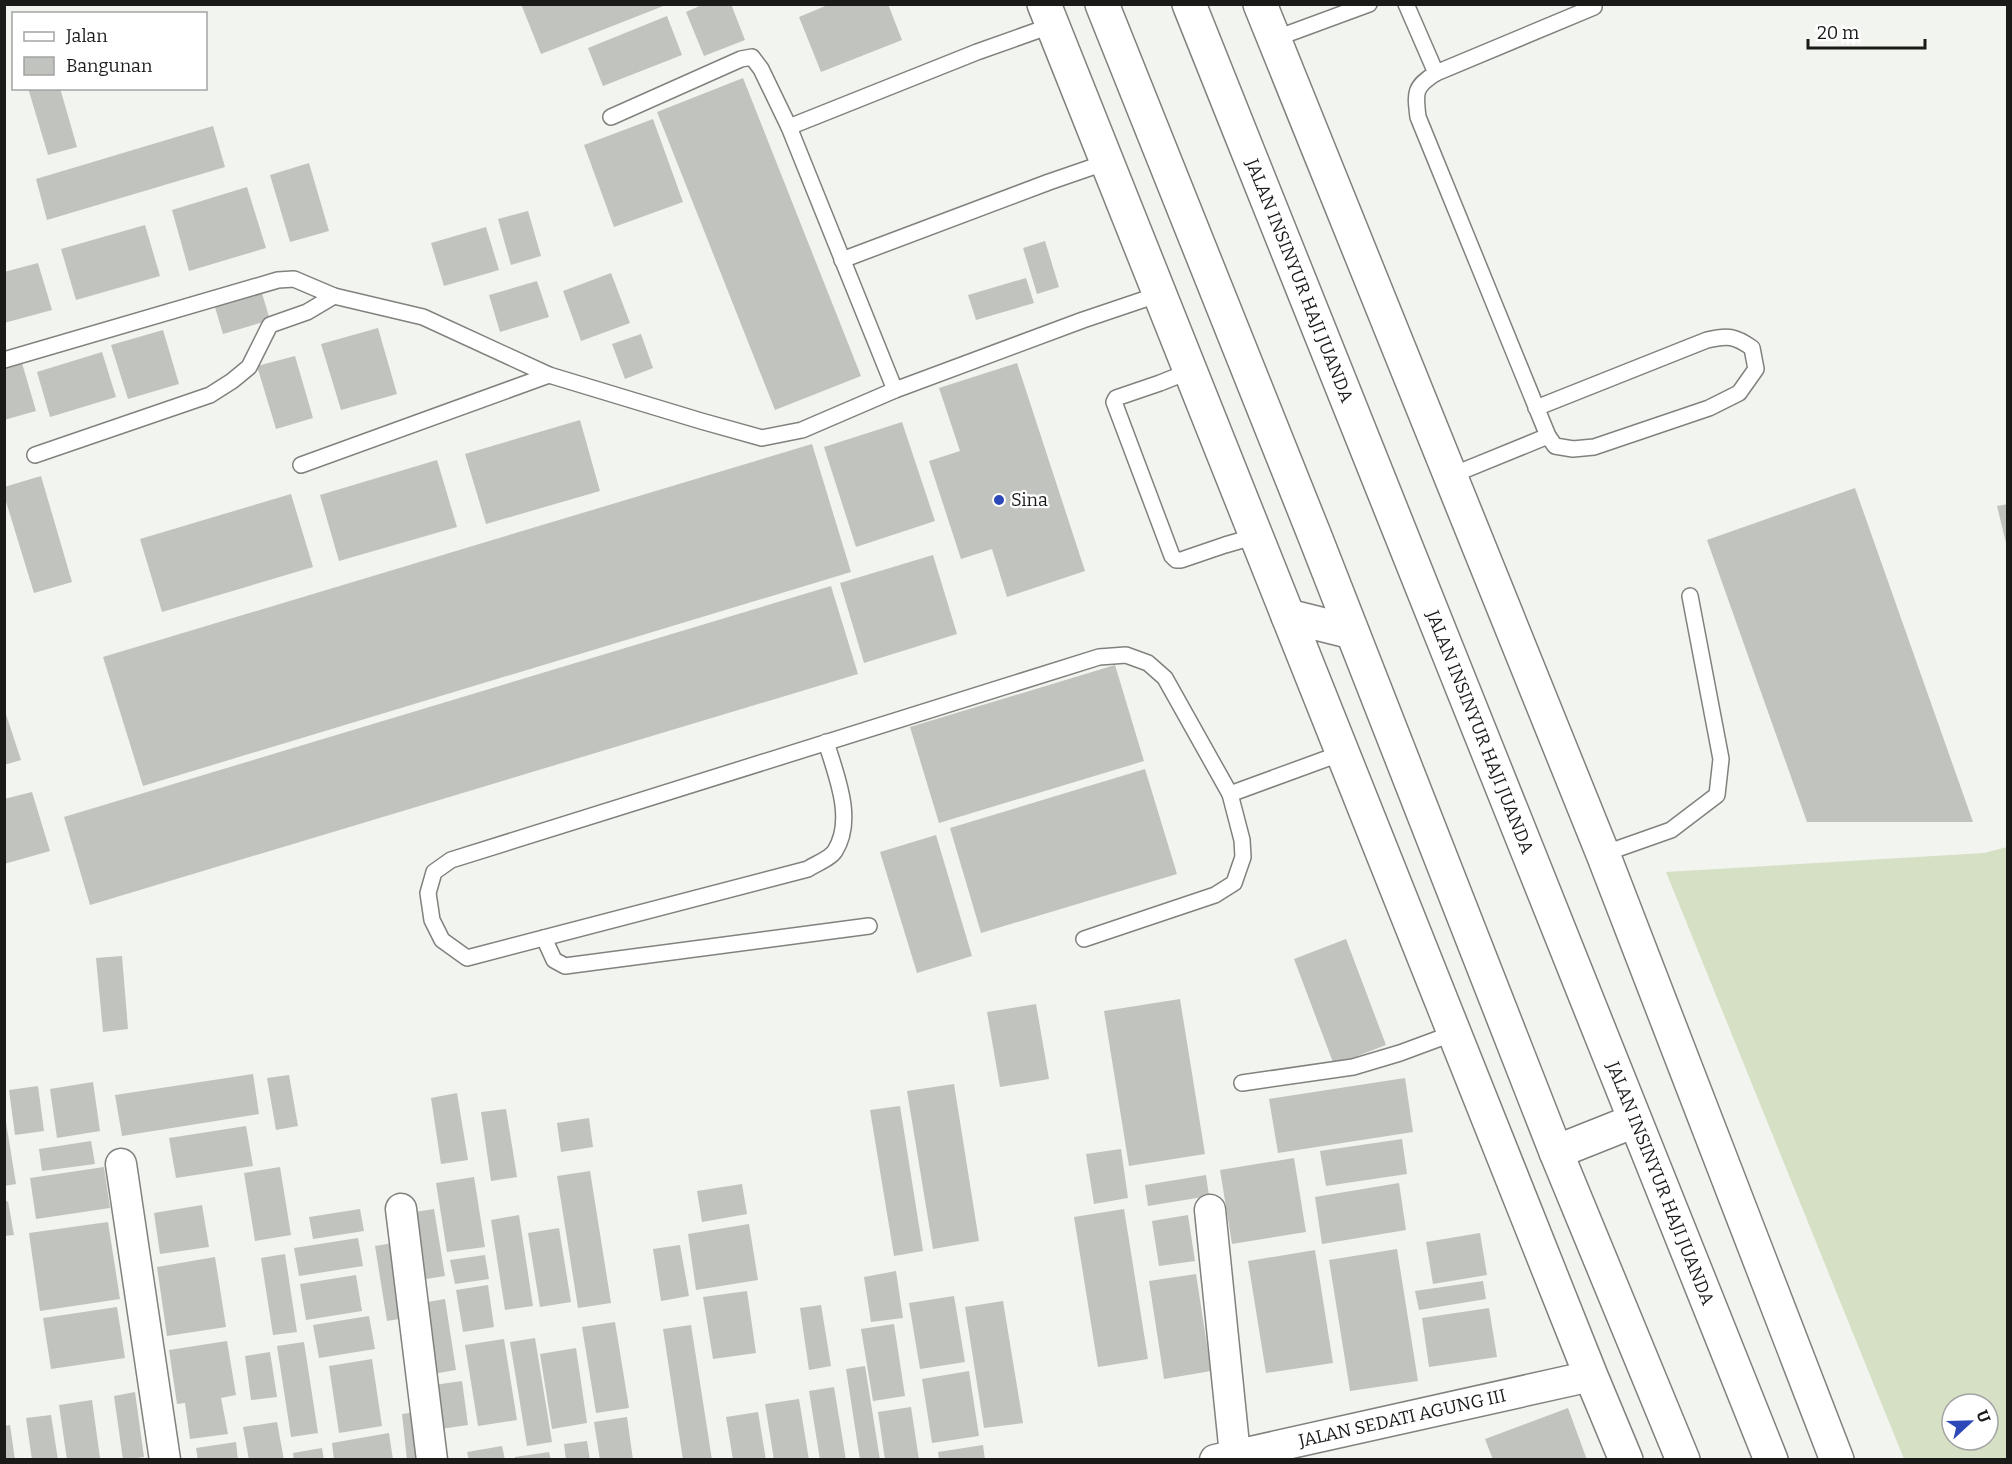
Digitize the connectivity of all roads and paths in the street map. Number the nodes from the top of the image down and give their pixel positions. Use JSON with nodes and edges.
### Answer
{"nodes":[{"id":1,"x":1102,"y":4,"type":"edge"},
{"id":2,"x":1188,"y":4,"type":"edge"},
{"id":3,"x":1260,"y":4,"type":"edge"},
{"id":4,"x":1369,"y":4,"type":"edge"},
{"id":5,"x":1406,"y":4,"type":"edge"},
{"id":6,"x":1594,"y":7,"type":"dead end"},
{"id":7,"x":1048,"y":15,"type":"edge"},
{"id":8,"x":1274,"y":39,"type":"junction"},
{"id":9,"x":1436,"y":73,"type":"junction"},
{"id":10,"x":611,"y":117,"type":"dead end"},
{"id":11,"x":789,"y":126,"type":"junction"},
{"id":12,"x":1107,"y":162,"type":"junction"},
{"id":13,"x":842,"y":260,"type":"junction"},
{"id":14,"x":1160,"y":294,"type":"junction"},
{"id":15,"x":334,"y":296,"type":"junction"},
{"id":16,"x":4,"y":360,"type":"edge"},
{"id":17,"x":1190,"y":371,"type":"junction"},
{"id":18,"x":549,"y":375,"type":"junction"},
{"id":19,"x":895,"y":390,"type":"junction"},
{"id":20,"x":1536,"y":408,"type":"junction"},
{"id":21,"x":1548,"y":436,"type":"junction"},
{"id":22,"x":35,"y":455,"type":"dead end"},
{"id":23,"x":301,"y":465,"type":"dead end"},
{"id":24,"x":1450,"y":476,"type":"junction"},
{"id":25,"x":1256,"y":536,"type":"junction"},
{"id":26,"x":1690,"y":596,"type":"dead end"},
{"id":27,"x":1288,"y":616,"type":"junction"},
{"id":28,"x":1352,"y":633,"type":"junction"},
{"id":29,"x":826,"y":742,"type":"junction"},
{"id":30,"x":1342,"y":753,"type":"junction"},
{"id":31,"x":1230,"y":794,"type":"junction"},
{"id":32,"x":1603,"y":854,"type":"junction"},
{"id":33,"x":869,"y":926,"type":"dead end"},
{"id":34,"x":544,"y":938,"type":"junction"},
{"id":35,"x":1084,"y":939,"type":"dead end"},
{"id":36,"x":1454,"y":1033,"type":"junction"},
{"id":37,"x":1242,"y":1083,"type":"dead end"},
{"id":38,"x":1634,"y":1121,"type":"junction"},
{"id":39,"x":1556,"y":1152,"type":"junction"},
{"id":40,"x":121,"y":1164,"type":"dead end"},
{"id":41,"x":401,"y":1209,"type":"dead end"},
{"id":42,"x":1210,"y":1210,"type":"dead end"},
{"id":43,"x":1591,"y":1376,"type":"junction"},
{"id":44,"x":1290,"y":1452,"type":"edge"},
{"id":45,"x":1225,"y":1457,"type":"edge"},
{"id":46,"x":165,"y":1460,"type":"edge"},
{"id":47,"x":432,"y":1460,"type":"edge"},
{"id":48,"x":1626,"y":1460,"type":"edge"},
{"id":49,"x":1683,"y":1460,"type":"edge"},
{"id":50,"x":1771,"y":1460,"type":"edge"},
{"id":51,"x":1837,"y":1460,"type":"edge"}],
"edges":[{"from":1,"to":28,"type":"main road"},
{"from":2,"to":38,"type":"main road","name":"JALAN INSINYUR HAJI JUANDA"},
{"from":3,"to":8,"type":"main road"},
{"from":4,"to":8,"type":"lane"},
{"from":5,"to":9,"type":"lane"},
{"from":6,"to":9,"type":"lane"},
{"from":7,"to":11,"type":"lane"},
{"from":7,"to":12,"type":"main road"},
{"from":8,"to":24,"type":"main road"},
{"from":9,"to":20,"type":"lane"},
{"from":10,"to":11,"type":"lane"},
{"from":11,"to":13,"type":"lane"},
{"from":12,"to":13,"type":"lane"},
{"from":12,"to":14,"type":"main road"},
{"from":13,"to":19,"type":"lane"},
{"from":14,"to":17,"type":"main road"},
{"from":14,"to":19,"type":"lane"},
{"from":15,"to":16,"type":"lane"},
{"from":15,"to":18,"type":"lane"},
{"from":15,"to":22,"type":"lane"},
{"from":17,"to":25,"type":"main road"},
{"from":17,"to":25,"type":"lane"},
{"from":18,"to":19,"type":"lane"},
{"from":18,"to":23,"type":"lane"},
{"from":20,"to":21,"type":"lane"},
{"from":20,"to":21,"type":"lane"},
{"from":21,"to":24,"type":"lane"},
{"from":24,"to":32,"type":"main road"},
{"from":25,"to":27,"type":"main road"},
{"from":26,"to":32,"type":"lane"},
{"from":27,"to":28,"type":"main road"},
{"from":27,"to":30,"type":"main road"},
{"from":28,"to":39,"type":"main road"},
{"from":29,"to":31,"type":"lane"},
{"from":29,"to":34,"type":"lane"},
{"from":29,"to":34,"type":"lane"},
{"from":30,"to":31,"type":"lane"},
{"from":30,"to":36,"type":"main road"},
{"from":31,"to":35,"type":"lane"},
{"from":32,"to":51,"type":"main road"},
{"from":33,"to":34,"type":"lane"},
{"from":36,"to":37,"type":"lane"},
{"from":36,"to":43,"type":"main road"},
{"from":38,"to":39,"type":"main road"},
{"from":38,"to":50,"type":"main road","name":"JALAN INSINYUR HAJI JUANDA"},
{"from":39,"to":49,"type":"main road"},
{"from":40,"to":46,"type":"street"},
{"from":41,"to":47,"type":"street"},
{"from":42,"to":45,"type":"street"},
{"from":43,"to":44,"type":"street","name":"JALAN SEDATI AGUNG III"},
{"from":43,"to":48,"type":"main road"},
{"from":44,"to":45,"type":"street","name":"JALAN SEDATI AGUNG III"}]}
